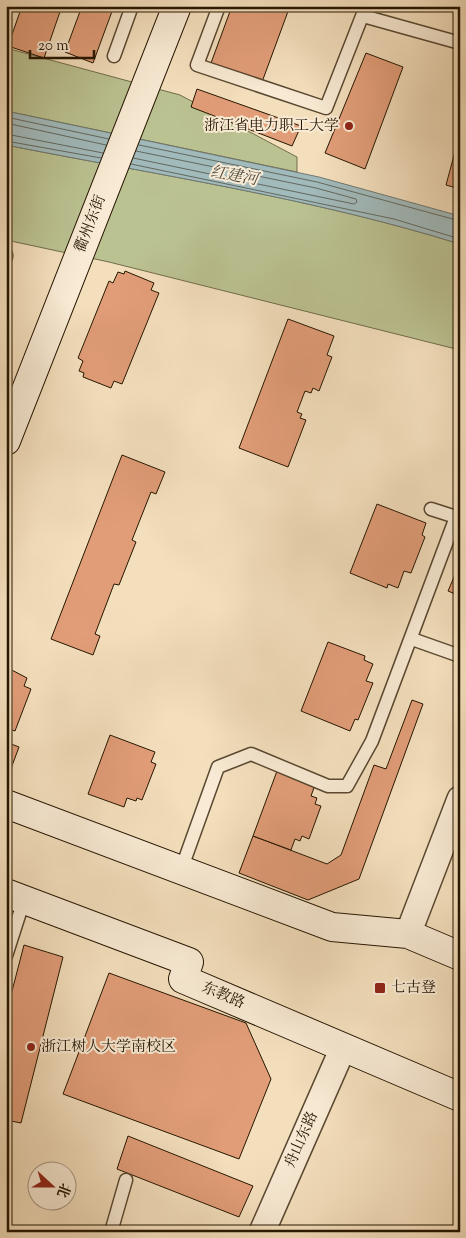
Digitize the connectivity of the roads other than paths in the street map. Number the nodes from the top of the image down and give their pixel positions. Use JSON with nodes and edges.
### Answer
{"nodes":[{"id":1,"x":132,"y":6,"type":"edge"},
{"id":2,"x":177,"y":6,"type":"edge"},
{"id":3,"x":220,"y":6,"type":"edge"},
{"id":4,"x":364,"y":11,"type":"edge"},
{"id":5,"x":459,"y":39,"type":"edge"},
{"id":6,"x":114,"y":56,"type":"dead end"},
{"id":7,"x":6,"y":441,"type":"edge"},
{"id":8,"x":431,"y":508,"type":"dead end"},
{"id":9,"x":412,"y":639,"type":"junction"},
{"id":10,"x":460,"y":656,"type":"edge"},
{"id":11,"x":460,"y":799,"type":"edge"},
{"id":12,"x":6,"y":804,"type":"edge"},
{"id":13,"x":181,"y":870,"type":"junction"},
{"id":14,"x":15,"y":896,"type":"edge"},
{"id":15,"x":408,"y":934,"type":"junction"},
{"id":16,"x":6,"y":956,"type":"edge"},
{"id":17,"x":460,"y":956,"type":"edge"},
{"id":18,"x":343,"y":1048,"type":"junction"},
{"id":19,"x":460,"y":1097,"type":"edge"},
{"id":20,"x":126,"y":1180,"type":"dead end"},
{"id":21,"x":111,"y":1232,"type":"edge"},
{"id":22,"x":262,"y":1232,"type":"edge"}],
"edges":[{"from":1,"to":6,"type":"lane"},
{"from":2,"to":7,"type":"street","name":"衢州东街"},
{"from":3,"to":4,"type":"lane"},
{"from":4,"to":5,"type":"lane"},
{"from":8,"to":9,"type":"lane"},
{"from":9,"to":10,"type":"lane"},
{"from":9,"to":13,"type":"lane"},
{"from":11,"to":15,"type":"street"},
{"from":12,"to":13,"type":"street"},
{"from":13,"to":15,"type":"street"},
{"from":14,"to":16,"type":"lane"},
{"from":14,"to":18,"type":"street","name":"东教路"},
{"from":15,"to":17,"type":"street"},
{"from":18,"to":19,"type":"street","name":"东教路"},
{"from":18,"to":22,"type":"street","name":"舟山东路"},
{"from":20,"to":21,"type":"lane"}]}
